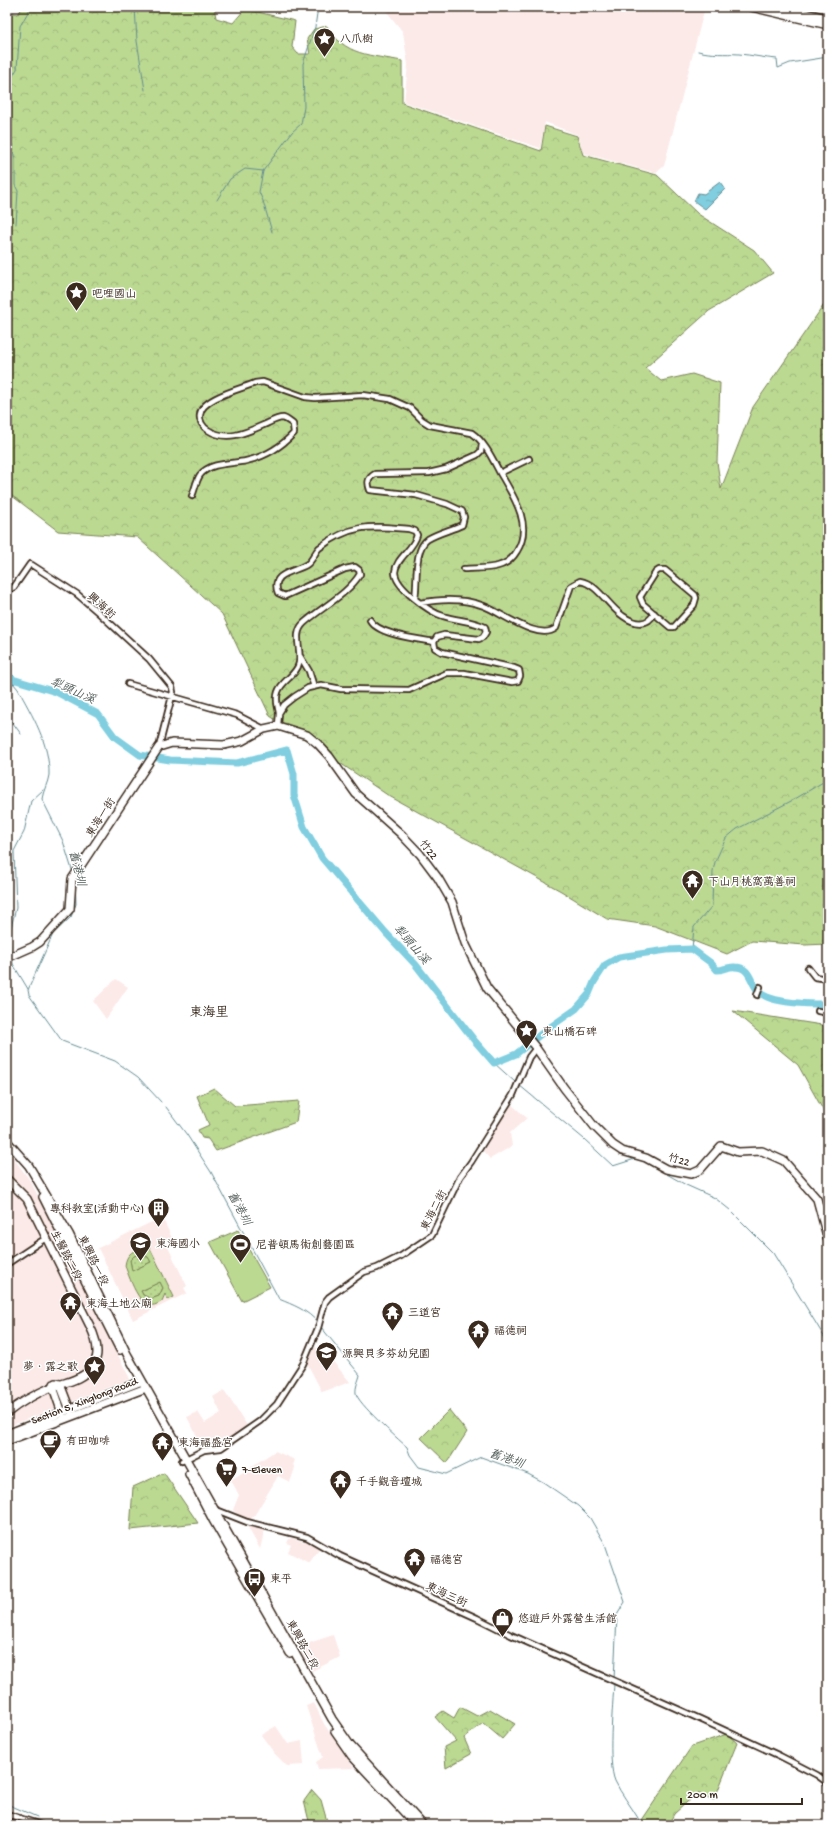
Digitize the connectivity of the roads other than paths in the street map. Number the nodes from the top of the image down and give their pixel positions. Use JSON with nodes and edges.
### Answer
{"nodes":[{"id":1,"x":751,"y":7,"type":"edge"},
{"id":2,"x":775,"y":7,"type":"edge"},
{"id":3,"x":828,"y":18,"type":"edge"},
{"id":4,"x":828,"y":25,"type":"edge"},
{"id":5,"x":482,"y":444,"type":"junction"},
{"id":6,"x":529,"y":458,"type":"dead end"},
{"id":7,"x":500,"y":473,"type":"junction"},
{"id":8,"x":192,"y":496,"type":"dead end"},
{"id":9,"x":464,"y":569,"type":"dead end"},
{"id":10,"x":7,"y":591,"type":"edge"},
{"id":11,"x":415,"y":598,"type":"junction"},
{"id":12,"x":420,"y":603,"type":"junction"},
{"id":13,"x":654,"y":613,"type":"junction"},
{"id":14,"x":370,"y":620,"type":"dead end"},
{"id":15,"x":434,"y":642,"type":"junction"},
{"id":16,"x":300,"y":656,"type":"junction"},
{"id":17,"x":128,"y":684,"type":"dead end"},
{"id":18,"x":314,"y":687,"type":"junction"},
{"id":19,"x":173,"y":697,"type":"junction"},
{"id":20,"x":279,"y":712,"type":"junction"},
{"id":21,"x":278,"y":726,"type":"junction"},
{"id":22,"x":264,"y":729,"type":"junction"},
{"id":23,"x":159,"y":747,"type":"junction"},
{"id":24,"x":10,"y":956,"type":"edge"},
{"id":25,"x":808,"y":968,"type":"dead end"},
{"id":26,"x":828,"y":979,"type":"edge"},
{"id":27,"x":760,"y":988,"type":"dead end"},
{"id":28,"x":757,"y":995,"type":"dead end"},
{"id":29,"x":818,"y":1011,"type":"dead end"},
{"id":30,"x":828,"y":1013,"type":"edge"},
{"id":31,"x":536,"y":1048,"type":"junction"},
{"id":32,"x":7,"y":1141,"type":"edge"},
{"id":33,"x":7,"y":1146,"type":"edge"},
{"id":34,"x":7,"y":1179,"type":"edge"},
{"id":35,"x":7,"y":1186,"type":"edge"},
{"id":36,"x":44,"y":1239,"type":"junction"},
{"id":37,"x":828,"y":1240,"type":"edge"},
{"id":38,"x":7,"y":1264,"type":"edge"},
{"id":39,"x":56,"y":1384,"type":"junction"},
{"id":40,"x":142,"y":1385,"type":"junction"},
{"id":41,"x":7,"y":1409,"type":"edge"},
{"id":42,"x":70,"y":1410,"type":"junction"},
{"id":43,"x":7,"y":1413,"type":"edge"},
{"id":44,"x":62,"y":1413,"type":"junction"},
{"id":45,"x":7,"y":1434,"type":"edge"},
{"id":46,"x":7,"y":1441,"type":"edge"},
{"id":47,"x":183,"y":1460,"type":"junction"},
{"id":48,"x":210,"y":1508,"type":"junction"},
{"id":49,"x":828,"y":1783,"type":"edge"},
{"id":50,"x":8,"y":1815,"type":"edge"},
{"id":51,"x":410,"y":1815,"type":"junction"},
{"id":52,"x":7,"y":1824,"type":"edge"},
{"id":53,"x":41,"y":1825,"type":"edge"},
{"id":54,"x":416,"y":1825,"type":"edge"},
{"id":55,"x":423,"y":1825,"type":"edge"}],
"edges":[{"from":1,"to":4,"type":"street"},
{"from":2,"to":3,"type":"street"},
{"from":5,"to":7,"type":"street"},
{"from":5,"to":8,"type":"street"},
{"from":5,"to":11,"type":"street"},
{"from":6,"to":7,"type":"street"},
{"from":7,"to":9,"type":"street"},
{"from":10,"to":19,"type":"street","name":"興海街"},
{"from":11,"to":12,"type":"street"},
{"from":11,"to":16,"type":"street"},
{"from":12,"to":13,"type":"street"},
{"from":12,"to":15,"type":"street"},
{"from":13,"to":13,"type":"street"},
{"from":14,"to":15,"type":"street"},
{"from":15,"to":18,"type":"street"},
{"from":16,"to":18,"type":"street"},
{"from":16,"to":20,"type":"street"},
{"from":17,"to":19,"type":"street"},
{"from":18,"to":20,"type":"street"},
{"from":19,"to":22,"type":"street"},
{"from":19,"to":23,"type":"street"},
{"from":20,"to":21,"type":"street"},
{"from":21,"to":22,"type":"street","name":"竹22","number":"竹22"},
{"from":21,"to":31,"type":"street","name":"竹22","number":"竹22"},
{"from":22,"to":23,"type":"street","number":"竹22"},
{"from":23,"to":24,"type":"street","name":"東海一街"},
{"from":25,"to":26,"type":"street"},
{"from":27,"to":28,"type":"street"},
{"from":29,"to":30,"type":"street"},
{"from":31,"to":37,"type":"street","name":"竹22","number":"竹22"},
{"from":31,"to":47,"type":"street","name":"東海二街"},
{"from":32,"to":40,"type":"street","name":"東興路一段"},
{"from":33,"to":40,"type":"street","name":"東興路一段"},
{"from":34,"to":36,"type":"street","name":"生醫路二段"},
{"from":35,"to":36,"type":"street","name":"生醫路二段"},
{"from":36,"to":38,"type":"street"},
{"from":36,"to":39,"type":"street","name":"生醫路二段"},
{"from":39,"to":41,"type":"street","name":"生醫路二段"},
{"from":39,"to":42,"type":"street"},
{"from":39,"to":43,"type":"street","name":"生醫路二段"},
{"from":39,"to":44,"type":"street"},
{"from":40,"to":42,"type":"street","name":"Section 5, Xinglong Road"},
{"from":40,"to":46,"type":"street","name":"Section 5, Xinglong Road"},
{"from":40,"to":47,"type":"street","name":"東興路一段"},
{"from":42,"to":44,"type":"street","name":"Section 5, Xinglong Road"},
{"from":44,"to":45,"type":"street","name":"Section 5, Xinglong Road"},
{"from":47,"to":48,"type":"street","name":"東興路二段"},
{"from":48,"to":49,"type":"street","name":"東海三街"},
{"from":48,"to":51,"type":"street","name":"東興路二段"},
{"from":50,"to":52,"type":"street"},
{"from":50,"to":53,"type":"street"},
{"from":51,"to":54,"type":"street","name":"東興路二段"},
{"from":51,"to":55,"type":"street","name":"東興路二段"}]}
